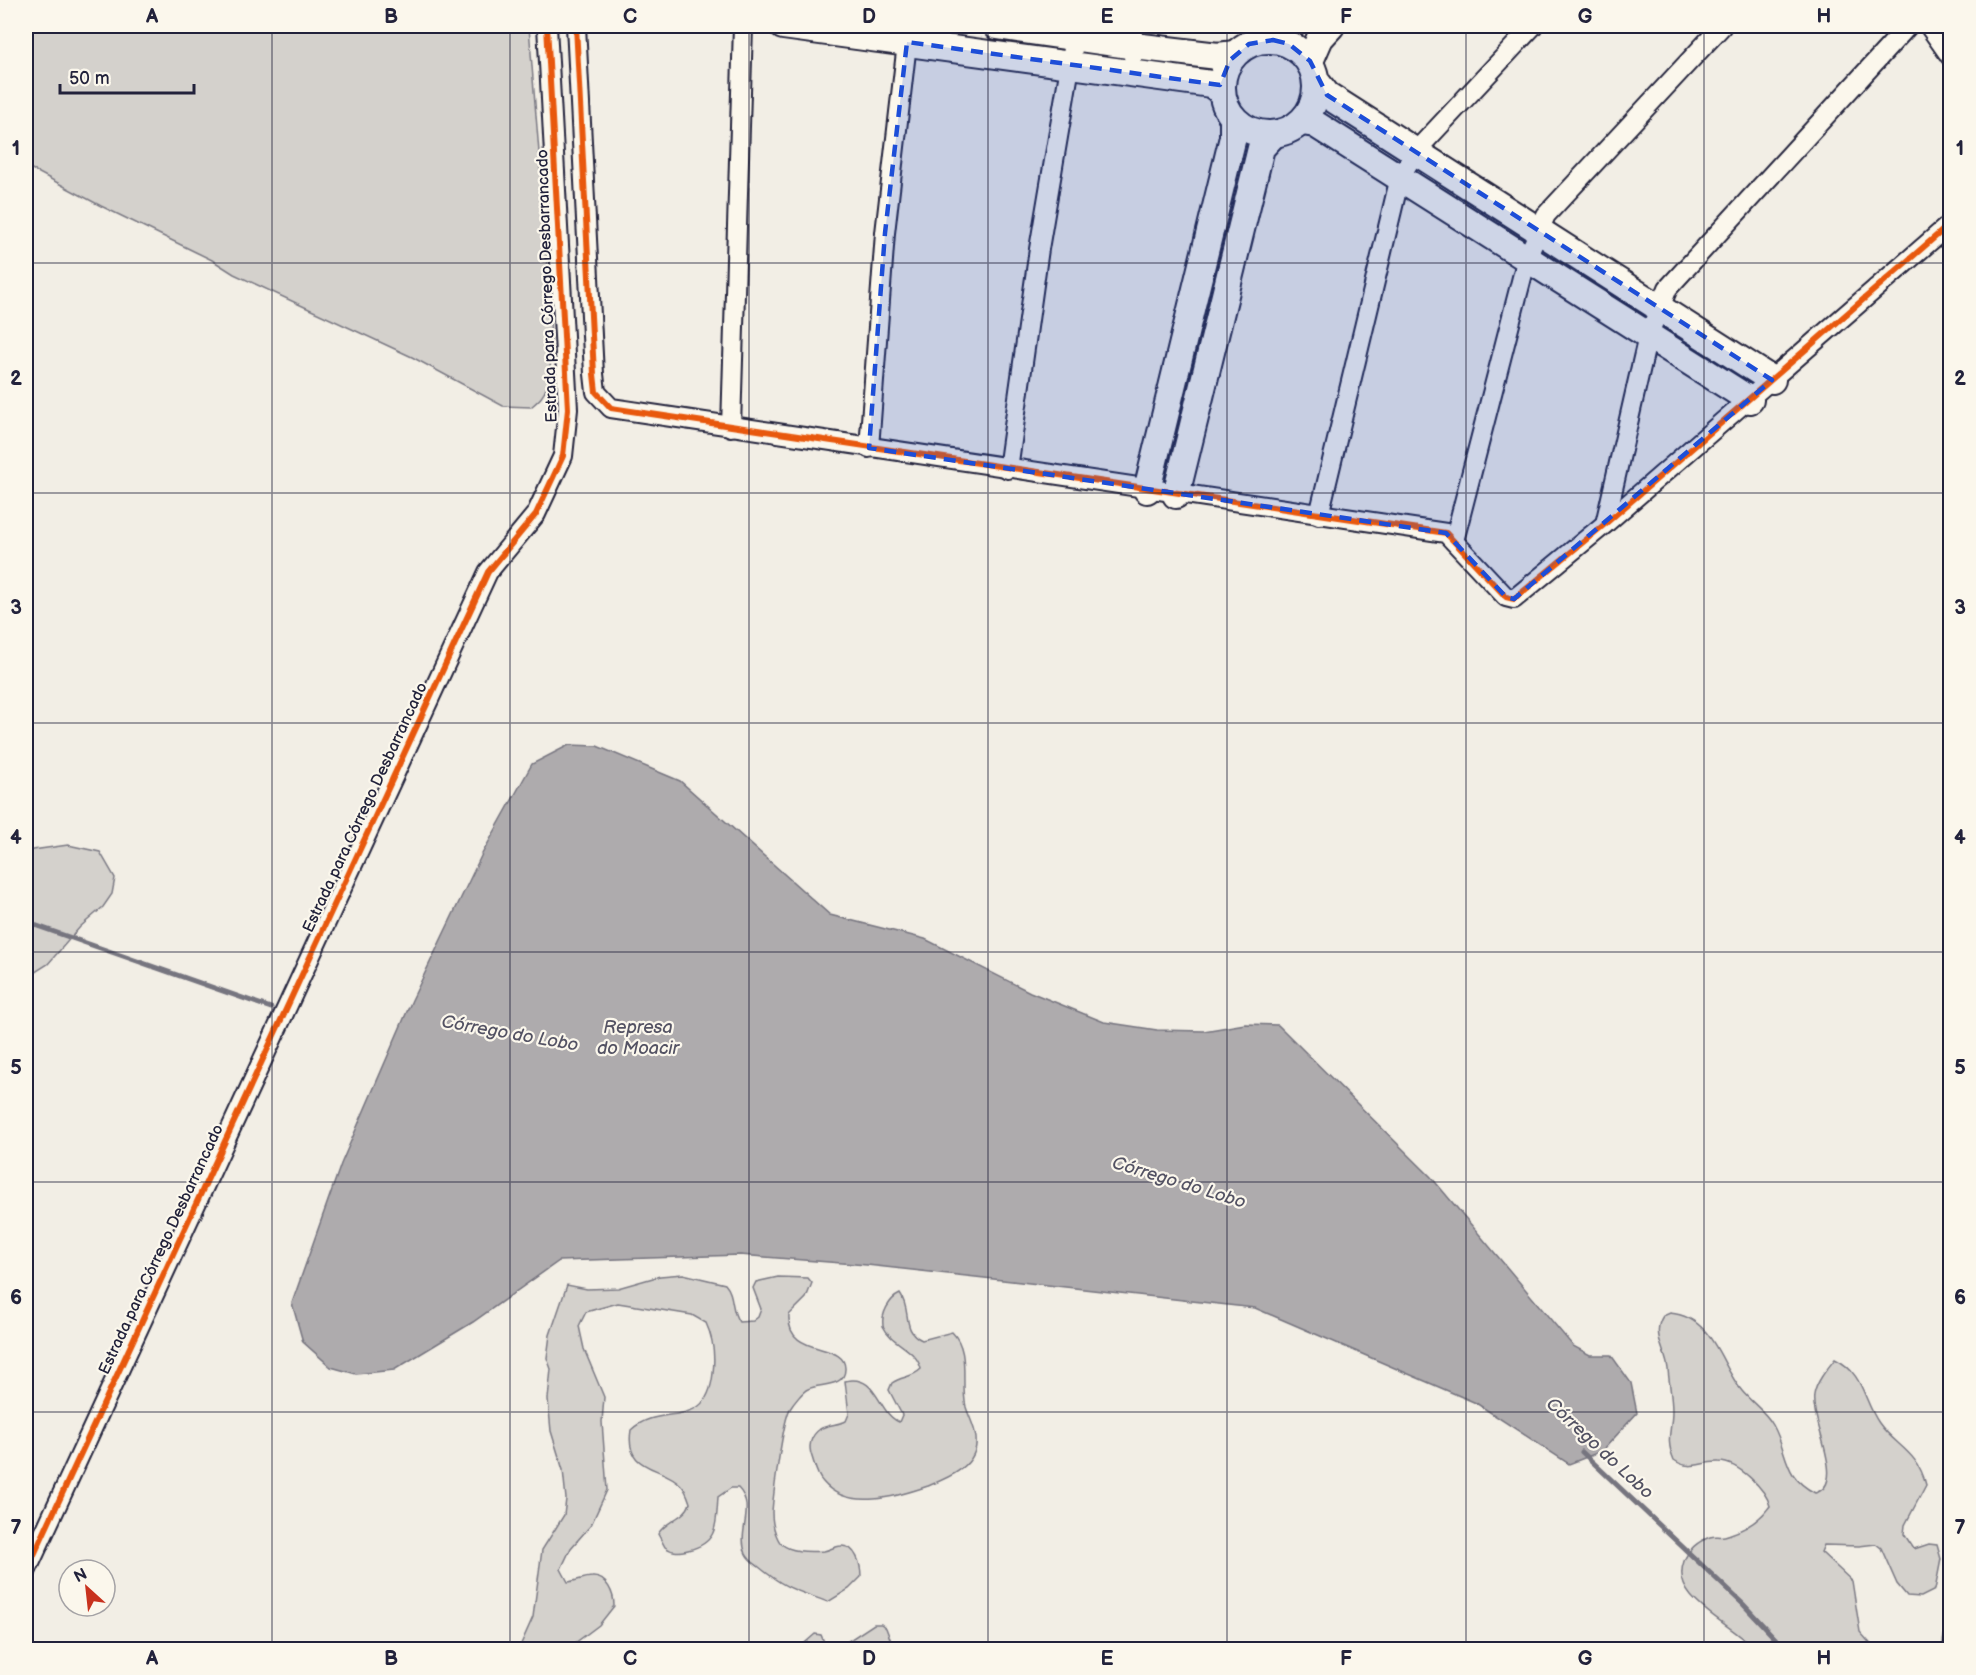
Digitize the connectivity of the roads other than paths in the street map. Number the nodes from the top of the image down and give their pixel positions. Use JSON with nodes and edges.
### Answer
{"nodes":[{"id":1,"x":547,"y":26,"type":"edge"},
{"id":2,"x":576,"y":26,"type":"edge"},
{"id":3,"x":743,"y":26,"type":"edge"},
{"id":4,"x":783,"y":26,"type":"edge"},
{"id":5,"x":997,"y":26,"type":"edge"},
{"id":6,"x":1331,"y":26,"type":"edge"},
{"id":7,"x":1533,"y":26,"type":"edge"},
{"id":8,"x":1722,"y":26,"type":"edge"},
{"id":9,"x":1908,"y":26,"type":"edge"},
{"id":10,"x":1929,"y":26,"type":"edge"},
{"id":11,"x":855,"y":30,"type":"edge"},
{"id":12,"x":1281,"y":30,"type":"edge"},
{"id":13,"x":908,"y":34,"type":"edge"},
{"id":14,"x":1133,"y":36,"type":"edge"},
{"id":15,"x":1075,"y":37,"type":"junction"},
{"id":16,"x":1235,"y":54,"type":"junction"},
{"id":17,"x":999,"y":55,"type":"junction"},
{"id":18,"x":1950,"y":56,"type":"edge"},
{"id":19,"x":1071,"y":65,"type":"junction"},
{"id":20,"x":1313,"y":71,"type":"junction"},
{"id":21,"x":1132,"y":73,"type":"junction"},
{"id":22,"x":1222,"y":92,"type":"junction"},
{"id":23,"x":1233,"y":118,"type":"junction"},
{"id":24,"x":1302,"y":122,"type":"junction"},
{"id":25,"x":1274,"y":134,"type":"junction"},
{"id":26,"x":1416,"y":152,"type":"junction"},
{"id":27,"x":1400,"y":177,"type":"junction"},
{"id":28,"x":1950,"y":224,"type":"edge"},
{"id":29,"x":1540,"y":230,"type":"junction"},
{"id":30,"x":1527,"y":258,"type":"junction"},
{"id":31,"x":1660,"y":308,"type":"junction"},
{"id":32,"x":1648,"y":336,"type":"junction"},
{"id":33,"x":1772,"y":380,"type":"junction"},
{"id":34,"x":1750,"y":399,"type":"junction"},
{"id":35,"x":731,"y":427,"type":"junction"},
{"id":36,"x":869,"y":448,"type":"junction"},
{"id":37,"x":1008,"y":469,"type":"junction"},
{"id":38,"x":1147,"y":490,"type":"junction"},
{"id":39,"x":1176,"y":495,"type":"junction"},
{"id":40,"x":1319,"y":515,"type":"junction"},
{"id":41,"x":1605,"y":524,"type":"junction"},
{"id":42,"x":1454,"y":541,"type":"junction"},
{"id":43,"x":26,"y":1572,"type":"edge"}],
"edges":[{"from":1,"to":43,"type":"street","name":"Estrada para Córrego Desbarrancado"},
{"from":2,"to":35,"type":"street"},
{"from":3,"to":35,"type":"street"},
{"from":4,"to":11,"type":"street"},
{"from":5,"to":15,"type":"street"},
{"from":5,"to":17,"type":"street"},
{"from":6,"to":20,"type":"street"},
{"from":7,"to":26,"type":"street"},
{"from":8,"to":29,"type":"street"},
{"from":9,"to":31,"type":"street"},
{"from":10,"to":18,"type":"street"},
{"from":11,"to":13,"type":"street"},
{"from":12,"to":16,"type":"street"},
{"from":12,"to":20,"type":"street"},
{"from":13,"to":17,"type":"street"},
{"from":13,"to":36,"type":"street"},
{"from":14,"to":15,"type":"street"},
{"from":14,"to":16,"type":"street"},
{"from":14,"to":21,"type":"street"},
{"from":15,"to":19,"type":"street"},
{"from":16,"to":22,"type":"street"},
{"from":17,"to":19,"type":"street"},
{"from":19,"to":21,"type":"street"},
{"from":19,"to":37,"type":"street"},
{"from":20,"to":24,"type":"street"},
{"from":20,"to":26,"type":"street"},
{"from":21,"to":22,"type":"street"},
{"from":22,"to":23,"type":"street"},
{"from":23,"to":25,"type":"street"},
{"from":23,"to":38,"type":"street"},
{"from":24,"to":25,"type":"street"},
{"from":24,"to":27,"type":"street"},
{"from":25,"to":39,"type":"street"},
{"from":26,"to":27,"type":"street"},
{"from":26,"to":29,"type":"street"},
{"from":27,"to":30,"type":"street"},
{"from":27,"to":40,"type":"street"},
{"from":28,"to":33,"type":"street"},
{"from":29,"to":30,"type":"street"},
{"from":29,"to":31,"type":"street"},
{"from":30,"to":32,"type":"street"},
{"from":30,"to":42,"type":"street"},
{"from":31,"to":32,"type":"street"},
{"from":31,"to":33,"type":"street"},
{"from":32,"to":34,"type":"street"},
{"from":32,"to":41,"type":"street"},
{"from":33,"to":34,"type":"street"},
{"from":34,"to":41,"type":"street"},
{"from":35,"to":36,"type":"street"},
{"from":36,"to":37,"type":"street"},
{"from":37,"to":38,"type":"street"},
{"from":38,"to":39,"type":"street"},
{"from":39,"to":40,"type":"street"},
{"from":40,"to":42,"type":"street"},
{"from":41,"to":42,"type":"street"}]}
